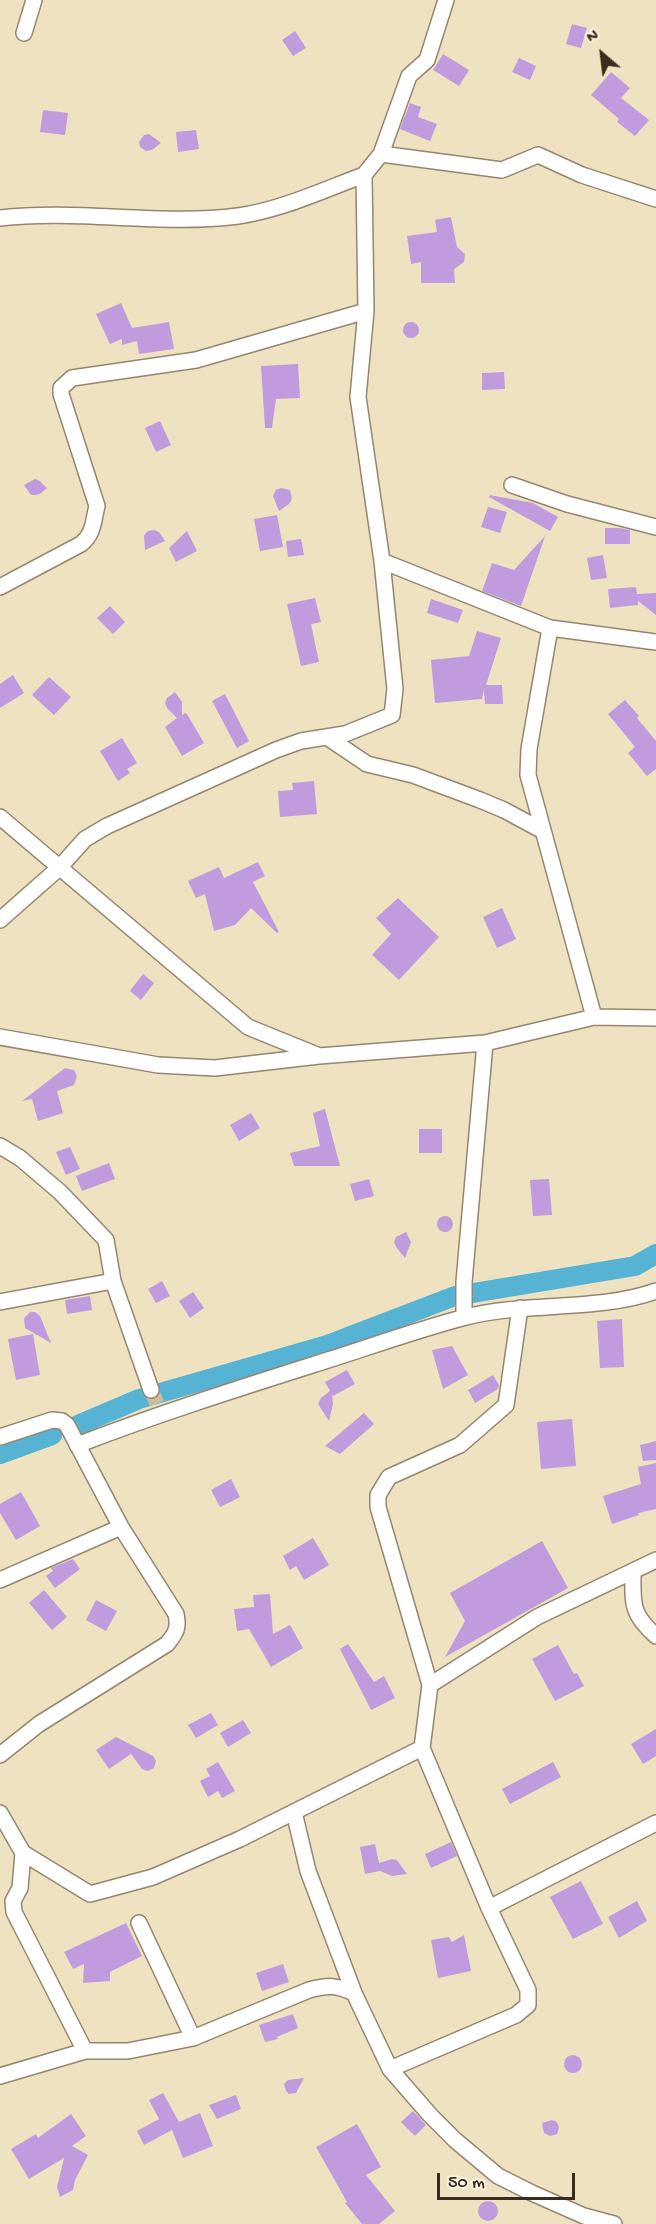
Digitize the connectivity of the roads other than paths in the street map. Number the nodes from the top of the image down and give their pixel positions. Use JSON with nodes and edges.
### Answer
{"nodes":[{"id":1,"x":34,"y":0,"type":"edge"},
{"id":2,"x":446,"y":0,"type":"edge"},
{"id":3,"x":24,"y":33,"type":"dead end"},
{"id":4,"x":381,"y":154,"type":"junction"},
{"id":5,"x":364,"y":175,"type":"junction"},
{"id":6,"x":656,"y":199,"type":"edge"},
{"id":7,"x":0,"y":218,"type":"edge"},
{"id":8,"x":366,"y":311,"type":"junction"},
{"id":9,"x":512,"y":485,"type":"dead end"},
{"id":10,"x":656,"y":527,"type":"edge"},
{"id":11,"x":382,"y":561,"type":"junction"},
{"id":12,"x":0,"y":587,"type":"edge"},
{"id":13,"x":550,"y":628,"type":"junction"},
{"id":14,"x":656,"y":642,"type":"edge"},
{"id":15,"x":327,"y":736,"type":"junction"},
{"id":16,"x":0,"y":817,"type":"edge"},
{"id":17,"x":543,"y":831,"type":"junction"},
{"id":18,"x":60,"y":868,"type":"junction"},
{"id":19,"x":0,"y":920,"type":"edge"},
{"id":20,"x":594,"y":1017,"type":"junction"},
{"id":21,"x":656,"y":1018,"type":"edge"},
{"id":22,"x":0,"y":1037,"type":"edge"},
{"id":23,"x":485,"y":1043,"type":"junction"},
{"id":24,"x":319,"y":1056,"type":"junction"},
{"id":25,"x":0,"y":1146,"type":"edge"},
{"id":26,"x":113,"y":1281,"type":"junction"},
{"id":27,"x":656,"y":1291,"type":"edge"},
{"id":28,"x":0,"y":1302,"type":"edge"},
{"id":29,"x":520,"y":1308,"type":"junction"},
{"id":30,"x":464,"y":1317,"type":"junction"},
{"id":31,"x":151,"y":1390,"type":"tunnel mouth"},
{"id":32,"x":0,"y":1437,"type":"edge"},
{"id":33,"x":77,"y":1445,"type":"junction"},
{"id":34,"x":121,"y":1527,"type":"junction"},
{"id":35,"x":656,"y":1560,"type":"edge"},
{"id":36,"x":633,"y":1571,"type":"junction"},
{"id":37,"x":0,"y":1580,"type":"edge"},
{"id":38,"x":656,"y":1636,"type":"edge"},
{"id":39,"x":430,"y":1685,"type":"junction"},
{"id":40,"x":422,"y":1748,"type":"junction"},
{"id":41,"x":0,"y":1755,"type":"edge"},
{"id":42,"x":294,"y":1812,"type":"junction"},
{"id":43,"x":0,"y":1813,"type":"edge"},
{"id":44,"x":656,"y":1823,"type":"edge"},
{"id":45,"x":23,"y":1853,"type":"junction"},
{"id":46,"x":0,"y":1893,"type":"edge"},
{"id":47,"x":489,"y":1908,"type":"junction"},
{"id":48,"x":14,"y":1912,"type":"junction"},
{"id":49,"x":139,"y":1923,"type":"dead end"},
{"id":50,"x":354,"y":1993,"type":"junction"},
{"id":51,"x":193,"y":2038,"type":"junction"},
{"id":52,"x":85,"y":2051,"type":"junction"},
{"id":53,"x":390,"y":2069,"type":"junction"},
{"id":54,"x":2,"y":2078,"type":"edge"},
{"id":55,"x":614,"y":2224,"type":"edge"}],
"edges":[{"from":1,"to":3,"type":"street"},
{"from":2,"to":4,"type":"street"},
{"from":4,"to":5,"type":"street"},
{"from":4,"to":6,"type":"street"},
{"from":5,"to":7,"type":"street"},
{"from":5,"to":8,"type":"street"},
{"from":8,"to":11,"type":"street"},
{"from":8,"to":12,"type":"street"},
{"from":9,"to":10,"type":"street"},
{"from":11,"to":13,"type":"street"},
{"from":11,"to":15,"type":"street"},
{"from":13,"to":14,"type":"street"},
{"from":13,"to":17,"type":"street"},
{"from":15,"to":17,"type":"street"},
{"from":15,"to":18,"type":"street"},
{"from":16,"to":18,"type":"street"},
{"from":17,"to":20,"type":"street"},
{"from":18,"to":19,"type":"street"},
{"from":18,"to":24,"type":"street"},
{"from":20,"to":21,"type":"street"},
{"from":20,"to":23,"type":"street"},
{"from":22,"to":24,"type":"street"},
{"from":23,"to":24,"type":"street"},
{"from":23,"to":30,"type":"street"},
{"from":25,"to":26,"type":"street"},
{"from":26,"to":28,"type":"street"},
{"from":26,"to":31,"type":"street"},
{"from":27,"to":29,"type":"street"},
{"from":29,"to":30,"type":"street"},
{"from":29,"to":39,"type":"street"},
{"from":30,"to":33,"type":"street"},
{"from":32,"to":33,"type":"street"},
{"from":33,"to":34,"type":"street"},
{"from":34,"to":37,"type":"street"},
{"from":34,"to":41,"type":"street"},
{"from":35,"to":36,"type":"street"},
{"from":36,"to":38,"type":"street"},
{"from":36,"to":39,"type":"street"},
{"from":39,"to":40,"type":"street"},
{"from":40,"to":42,"type":"street"},
{"from":40,"to":47,"type":"street"},
{"from":42,"to":45,"type":"street"},
{"from":42,"to":50,"type":"street"},
{"from":43,"to":45,"type":"street"},
{"from":44,"to":47,"type":"street"},
{"from":45,"to":48,"type":"street"},
{"from":46,"to":48,"type":"street"},
{"from":47,"to":53,"type":"street"},
{"from":48,"to":52,"type":"street"},
{"from":49,"to":51,"type":"street"},
{"from":50,"to":51,"type":"street"},
{"from":50,"to":53,"type":"street"},
{"from":51,"to":52,"type":"street"},
{"from":52,"to":54,"type":"street"},
{"from":53,"to":55,"type":"street"}]}
